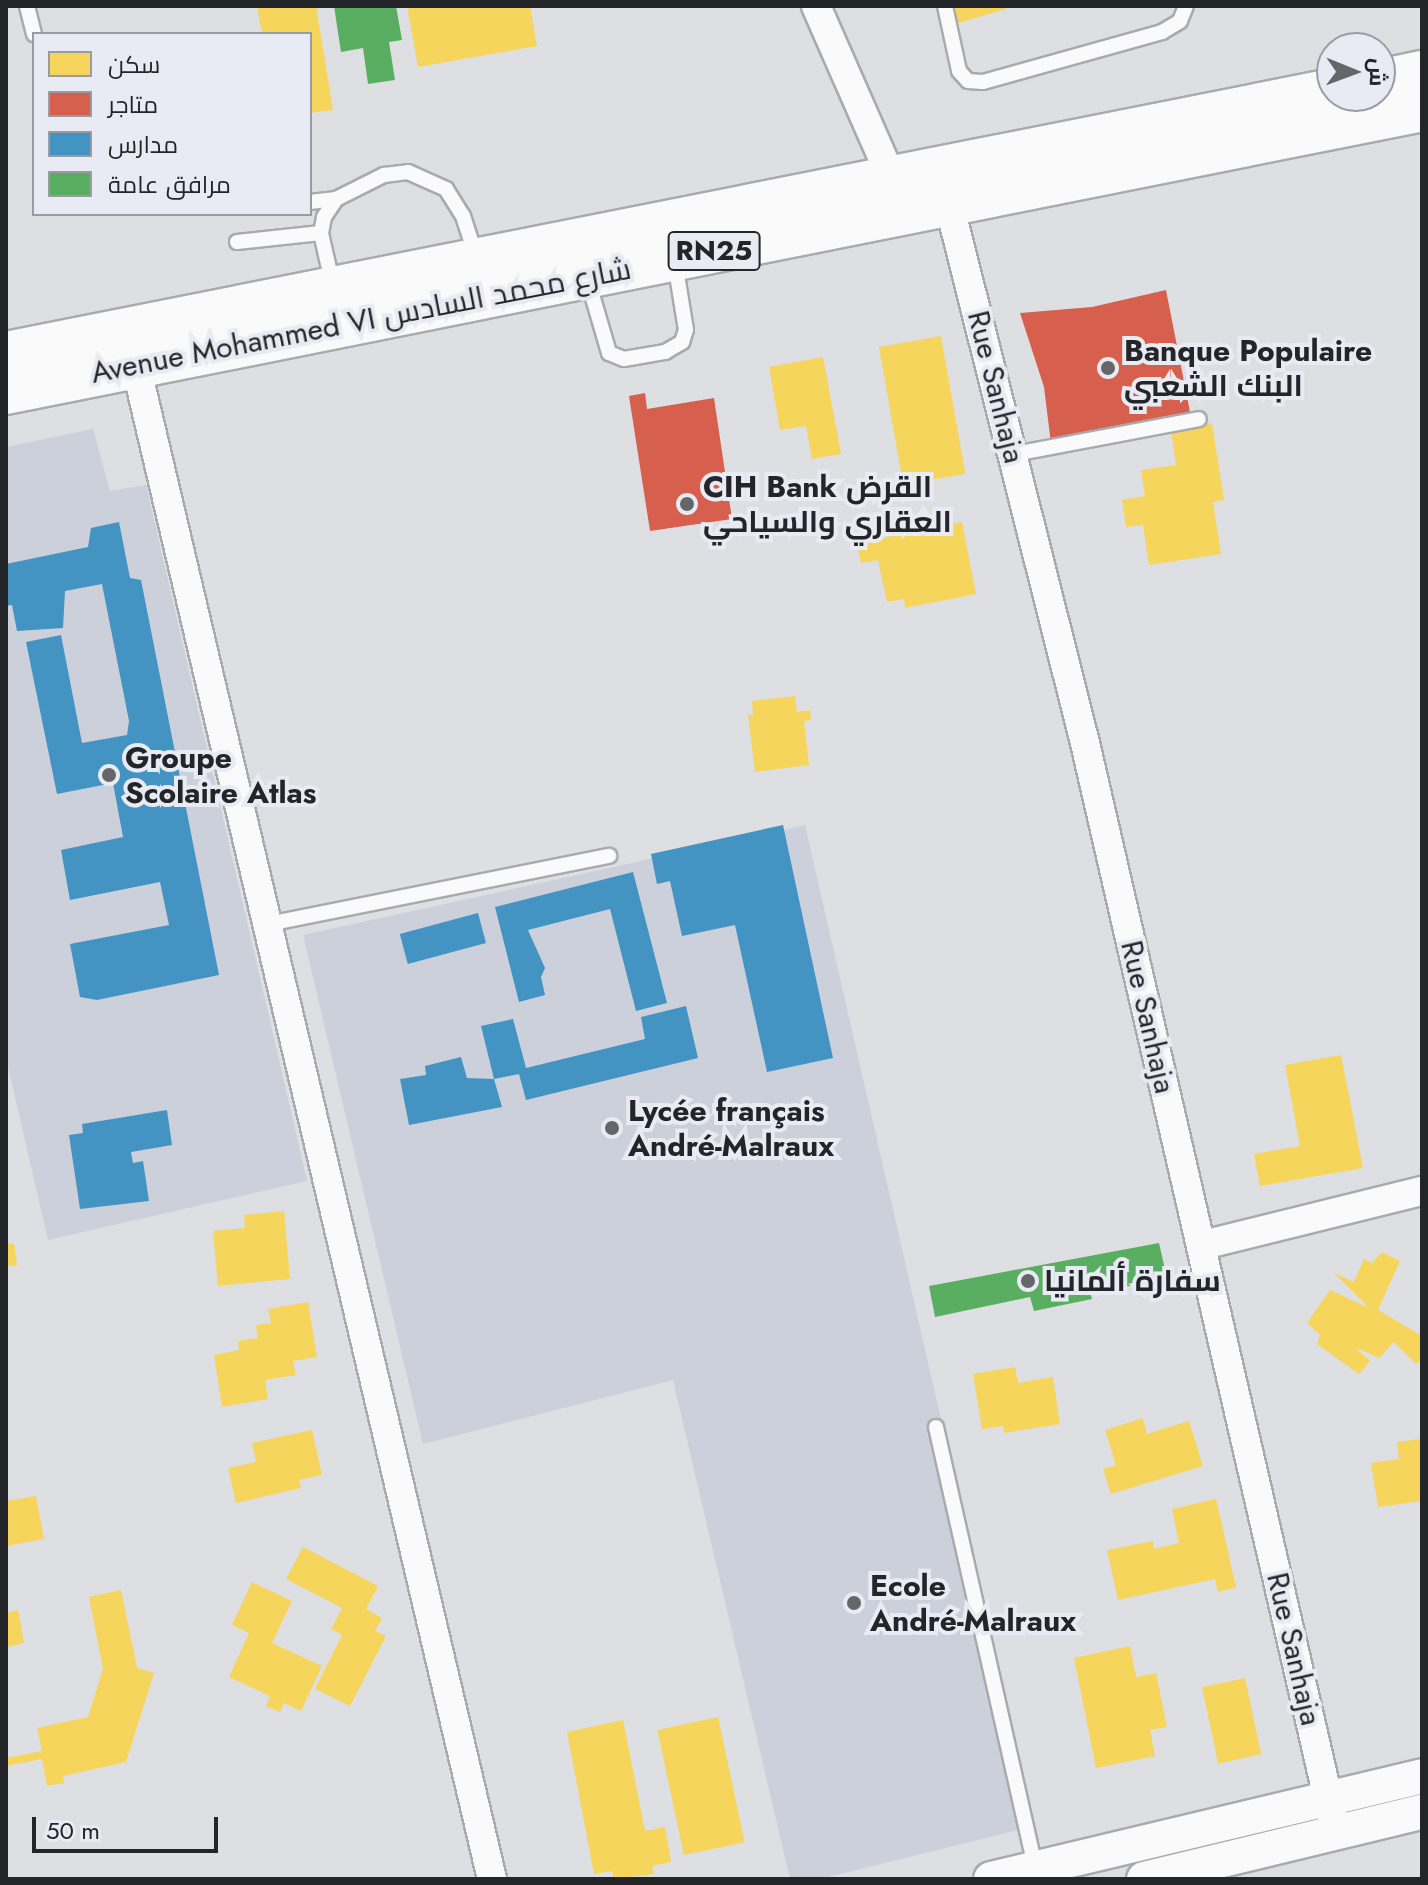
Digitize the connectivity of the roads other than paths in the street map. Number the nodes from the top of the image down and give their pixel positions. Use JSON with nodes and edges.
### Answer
{"nodes":[{"id":1,"x":27,"y":6,"type":"edge"},
{"id":2,"x":816,"y":6,"type":"edge"},
{"id":3,"x":945,"y":6,"type":"edge"},
{"id":4,"x":1186,"y":6,"type":"edge"},
{"id":5,"x":34,"y":32,"type":"edge"},
{"id":6,"x":1422,"y":73,"type":"edge"},
{"id":7,"x":1396,"y":79,"type":"edge"},
{"id":8,"x":1316,"y":94,"type":"edge"},
{"id":9,"x":1422,"y":109,"type":"edge"},
{"id":10,"x":892,"y":179,"type":"junction"},
{"id":11,"x":336,"y":199,"type":"junction"},
{"id":12,"x":312,"y":202,"type":"edge"},
{"id":13,"x":949,"y":204,"type":"junction"},
{"id":14,"x":321,"y":233,"type":"junction"},
{"id":15,"x":237,"y":242,"type":"dead end"},
{"id":16,"x":674,"y":259,"type":"junction"},
{"id":17,"x":477,"y":260,"type":"junction"},
{"id":18,"x":587,"y":276,"type":"junction"},
{"id":19,"x":334,"y":289,"type":"junction"},
{"id":20,"x":6,"y":354,"type":"edge"},
{"id":21,"x":136,"y":366,"type":"junction"},
{"id":22,"x":6,"y":392,"type":"edge"},
{"id":23,"x":1199,"y":419,"type":"dead end"},
{"id":24,"x":1014,"y":454,"type":"junction"},
{"id":25,"x":609,"y":856,"type":"dead end"},
{"id":26,"x":268,"y":924,"type":"junction"},
{"id":27,"x":1422,"y":1191,"type":"edge"},
{"id":28,"x":1203,"y":1245,"type":"junction"},
{"id":29,"x":936,"y":1427,"type":"dead end"},
{"id":30,"x":1422,"y":1776,"type":"edge"},
{"id":31,"x":1328,"y":1798,"type":"junction"},
{"id":32,"x":1422,"y":1812,"type":"edge"},
{"id":33,"x":1336,"y":1833,"type":"junction"},
{"id":34,"x":1035,"y":1868,"type":"junction"},
{"id":35,"x":492,"y":1879,"type":"edge"},
{"id":36,"x":991,"y":1879,"type":"edge"},
{"id":37,"x":1144,"y":1879,"type":"edge"}],
"edges":[{"from":1,"to":5,"type":"lane"},
{"from":2,"to":10,"type":"street"},
{"from":3,"to":4,"type":"lane"},
{"from":6,"to":7,"type":"main road"},
{"from":8,"to":10,"type":"main road","name":"Avenue Mohammed VI شارع محمد السادس","number":"RN25"},
{"from":9,"to":13,"type":"main road","name":"Avenue Mohammed VI شارع محمد السادس","number":"RN25"},
{"from":10,"to":17,"type":"main road","name":"Avenue Mohammed VI شارع محمد السادس","number":"RN25"},
{"from":11,"to":12,"type":"lane"},
{"from":11,"to":14,"type":"lane"},
{"from":11,"to":17,"type":"lane"},
{"from":13,"to":16,"type":"main road","name":"Avenue Mohammed VI شارع محمد السادس","number":"RN25"},
{"from":13,"to":24,"type":"street","name":"Rue Sanhaja"},
{"from":14,"to":15,"type":"lane"},
{"from":14,"to":19,"type":"lane"},
{"from":16,"to":18,"type":"main road","name":"Avenue Mohammed VI شارع محمد السادس","number":"RN25"},
{"from":16,"to":18,"type":"lane"},
{"from":17,"to":19,"type":"main road","name":"Avenue Mohammed VI شارع محمد السادس","number":"RN25"},
{"from":18,"to":21,"type":"main road","name":"Avenue Mohammed VI شارع محمد السادس","number":"RN25"},
{"from":19,"to":20,"type":"main road","name":"Avenue Mohammed VI شارع محمد السادس","number":"RN25"},
{"from":21,"to":22,"type":"main road","name":"Avenue Mohammed VI شارع محمد السادس","number":"RN25"},
{"from":21,"to":26,"type":"street"},
{"from":23,"to":24,"type":"lane"},
{"from":24,"to":28,"type":"street","name":"Rue Sanhaja"},
{"from":25,"to":26,"type":"lane"},
{"from":26,"to":35,"type":"street"},
{"from":27,"to":28,"type":"street"},
{"from":28,"to":31,"type":"street","name":"Rue Sanhaja"},
{"from":29,"to":34,"type":"lane"},
{"from":30,"to":31,"type":"street"},
{"from":31,"to":33,"type":"street","name":"Rue Sanhaja"},
{"from":31,"to":34,"type":"street"},
{"from":32,"to":33,"type":"street"},
{"from":33,"to":37,"type":"street"},
{"from":34,"to":36,"type":"street"}]}
